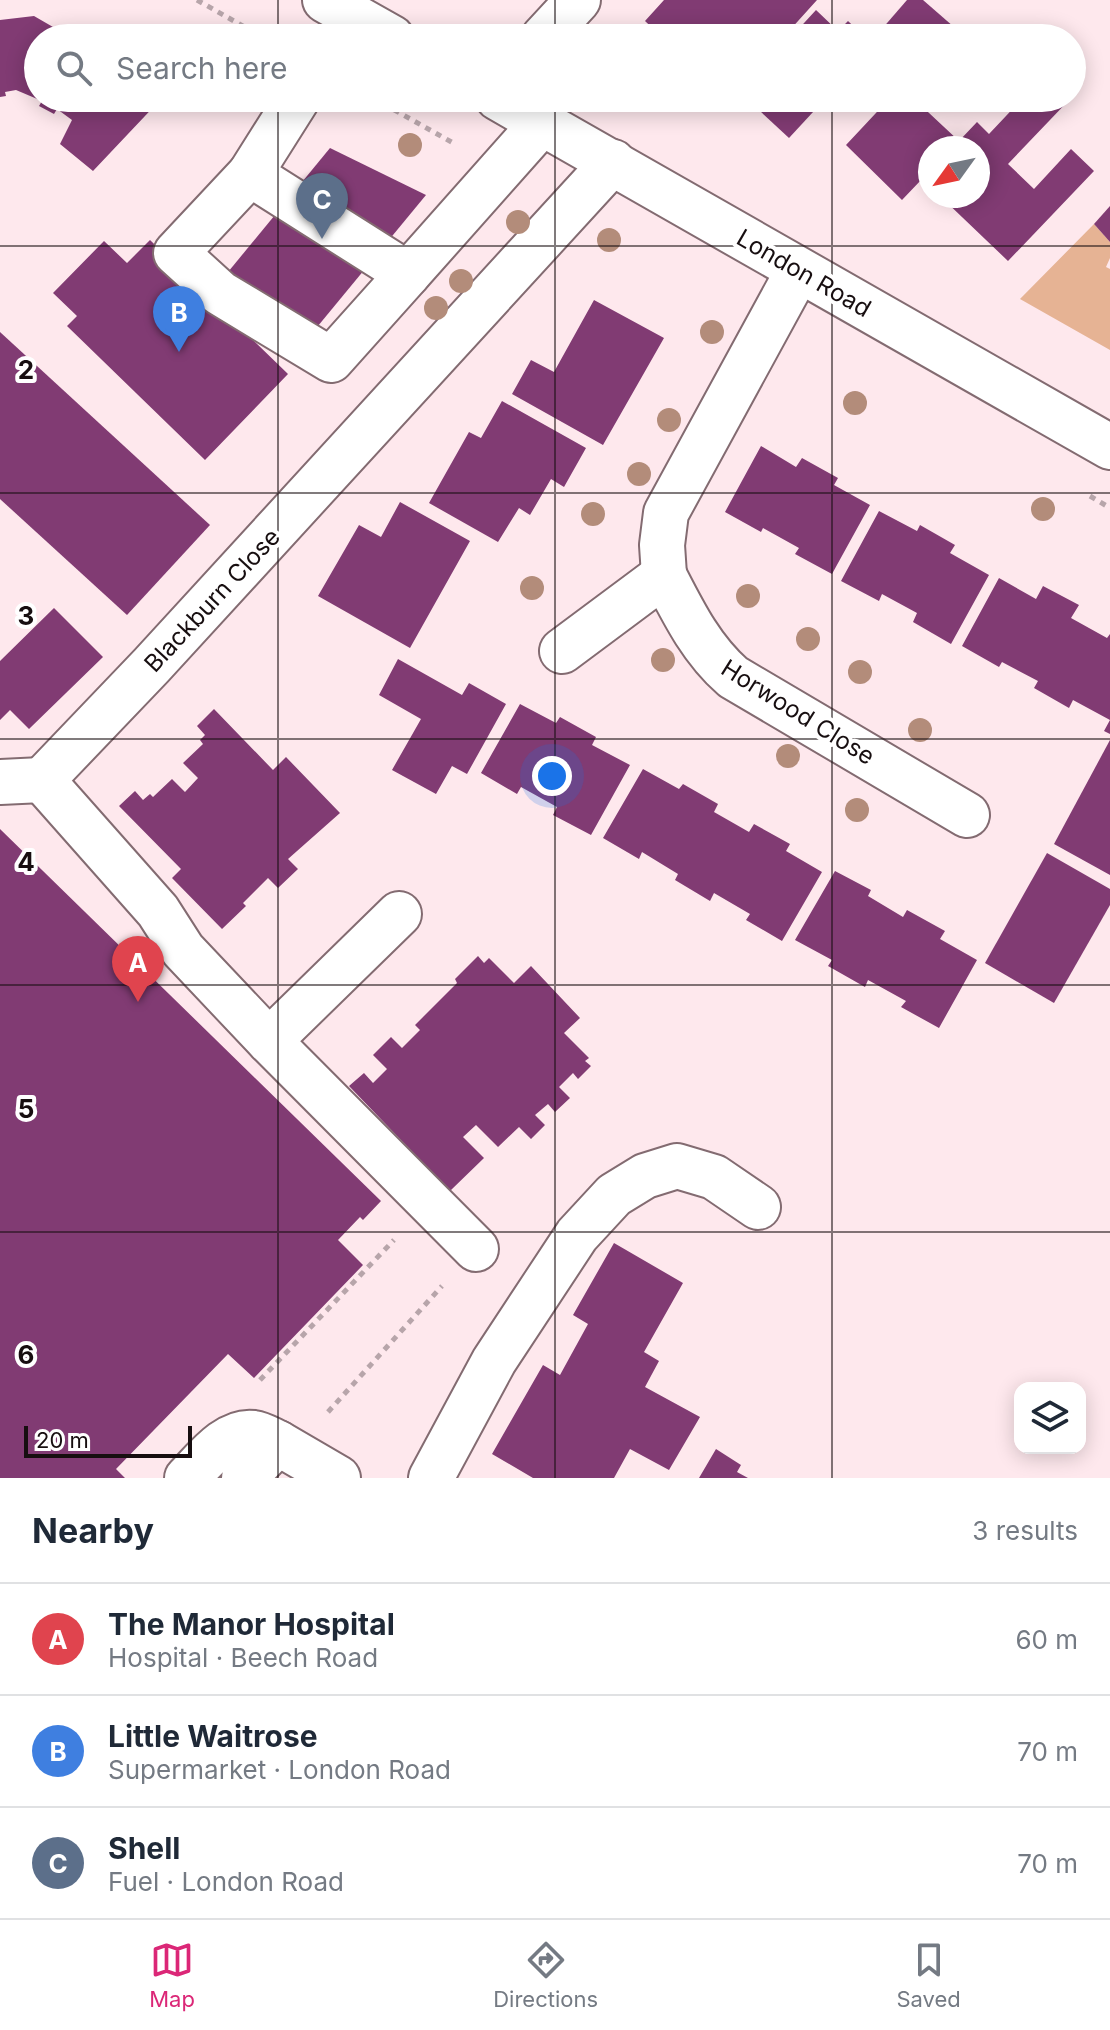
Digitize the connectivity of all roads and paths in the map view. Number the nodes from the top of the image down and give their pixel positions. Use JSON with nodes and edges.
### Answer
{"nodes":[{"id":1,"x":197,"y":0,"type":"edge"},
{"id":2,"x":578,"y":0,"type":"edge"},
{"id":3,"x":334,"y":16,"type":"edge"},
{"id":4,"x":239,"y":24,"type":"edge"},
{"id":5,"x":355,"y":24,"type":"edge"},
{"id":6,"x":556,"y":24,"type":"edge"},
{"id":7,"x":289,"y":112,"type":"edge"},
{"id":8,"x":524,"y":112,"type":"edge"},
{"id":9,"x":543,"y":122,"type":"junction"},
{"id":10,"x":613,"y":162,"type":"junction"},
{"id":11,"x":250,"y":174,"type":"junction"},
{"id":12,"x":798,"y":271,"type":"junction"},
{"id":13,"x":408,"y":274,"type":"junction"},
{"id":14,"x":1110,"y":447,"type":"edge"},
{"id":15,"x":664,"y":575,"type":"junction"},
{"id":16,"x":562,"y":651,"type":"dead end"},
{"id":17,"x":21,"y":781,"type":"edge"},
{"id":18,"x":967,"y":815,"type":"dead end"},
{"id":19,"x":399,"y":914,"type":"dead end"},
{"id":20,"x":269,"y":1041,"type":"junction"},
{"id":21,"x":430,"y":1202,"type":"junction"},
{"id":22,"x":758,"y":1207,"type":"dead end"},
{"id":23,"x":476,"y":1249,"type":"joint"},
{"id":24,"x":257,"y":1383,"type":"dead end"},
{"id":25,"x":307,"y":1460,"type":"edge"},
{"id":26,"x":187,"y":1478,"type":"edge"},
{"id":27,"x":244,"y":1478,"type":"edge"},
{"id":28,"x":431,"y":1478,"type":"edge"}],
"edges":[{"from":1,"to":4,"type":"path"},
{"from":2,"to":6,"type":"street"},
{"from":3,"to":5,"type":"street"},
{"from":7,"to":11,"type":"street"},
{"from":8,"to":9,"type":"street","name":"London Road"},
{"from":9,"to":10,"type":"street","name":"London Road"},
{"from":9,"to":13,"type":"street"},
{"from":10,"to":12,"type":"street","name":"London Road"},
{"from":10,"to":17,"type":"street","name":"Blackburn Close"},
{"from":11,"to":13,"type":"street"},
{"from":11,"to":13,"type":"street"},
{"from":12,"to":14,"type":"street","name":"London Road"},
{"from":12,"to":15,"type":"street","name":"Horwood Close"},
{"from":15,"to":16,"type":"street"},
{"from":15,"to":18,"type":"street","name":"Horwood Close"},
{"from":17,"to":20,"type":"street","name":"Blackburn Close"},
{"from":19,"to":20,"type":"street"},
{"from":20,"to":21,"type":"street","name":"Blackburn Close"},
{"from":21,"to":23,"type":"street","name":"Blackburn Close"},
{"from":21,"to":24,"type":"path"},
{"from":22,"to":28,"type":"street"},
{"from":23,"to":25,"type":"path"},
{"from":25,"to":26,"type":"street"},
{"from":25,"to":27,"type":"street"}]}
